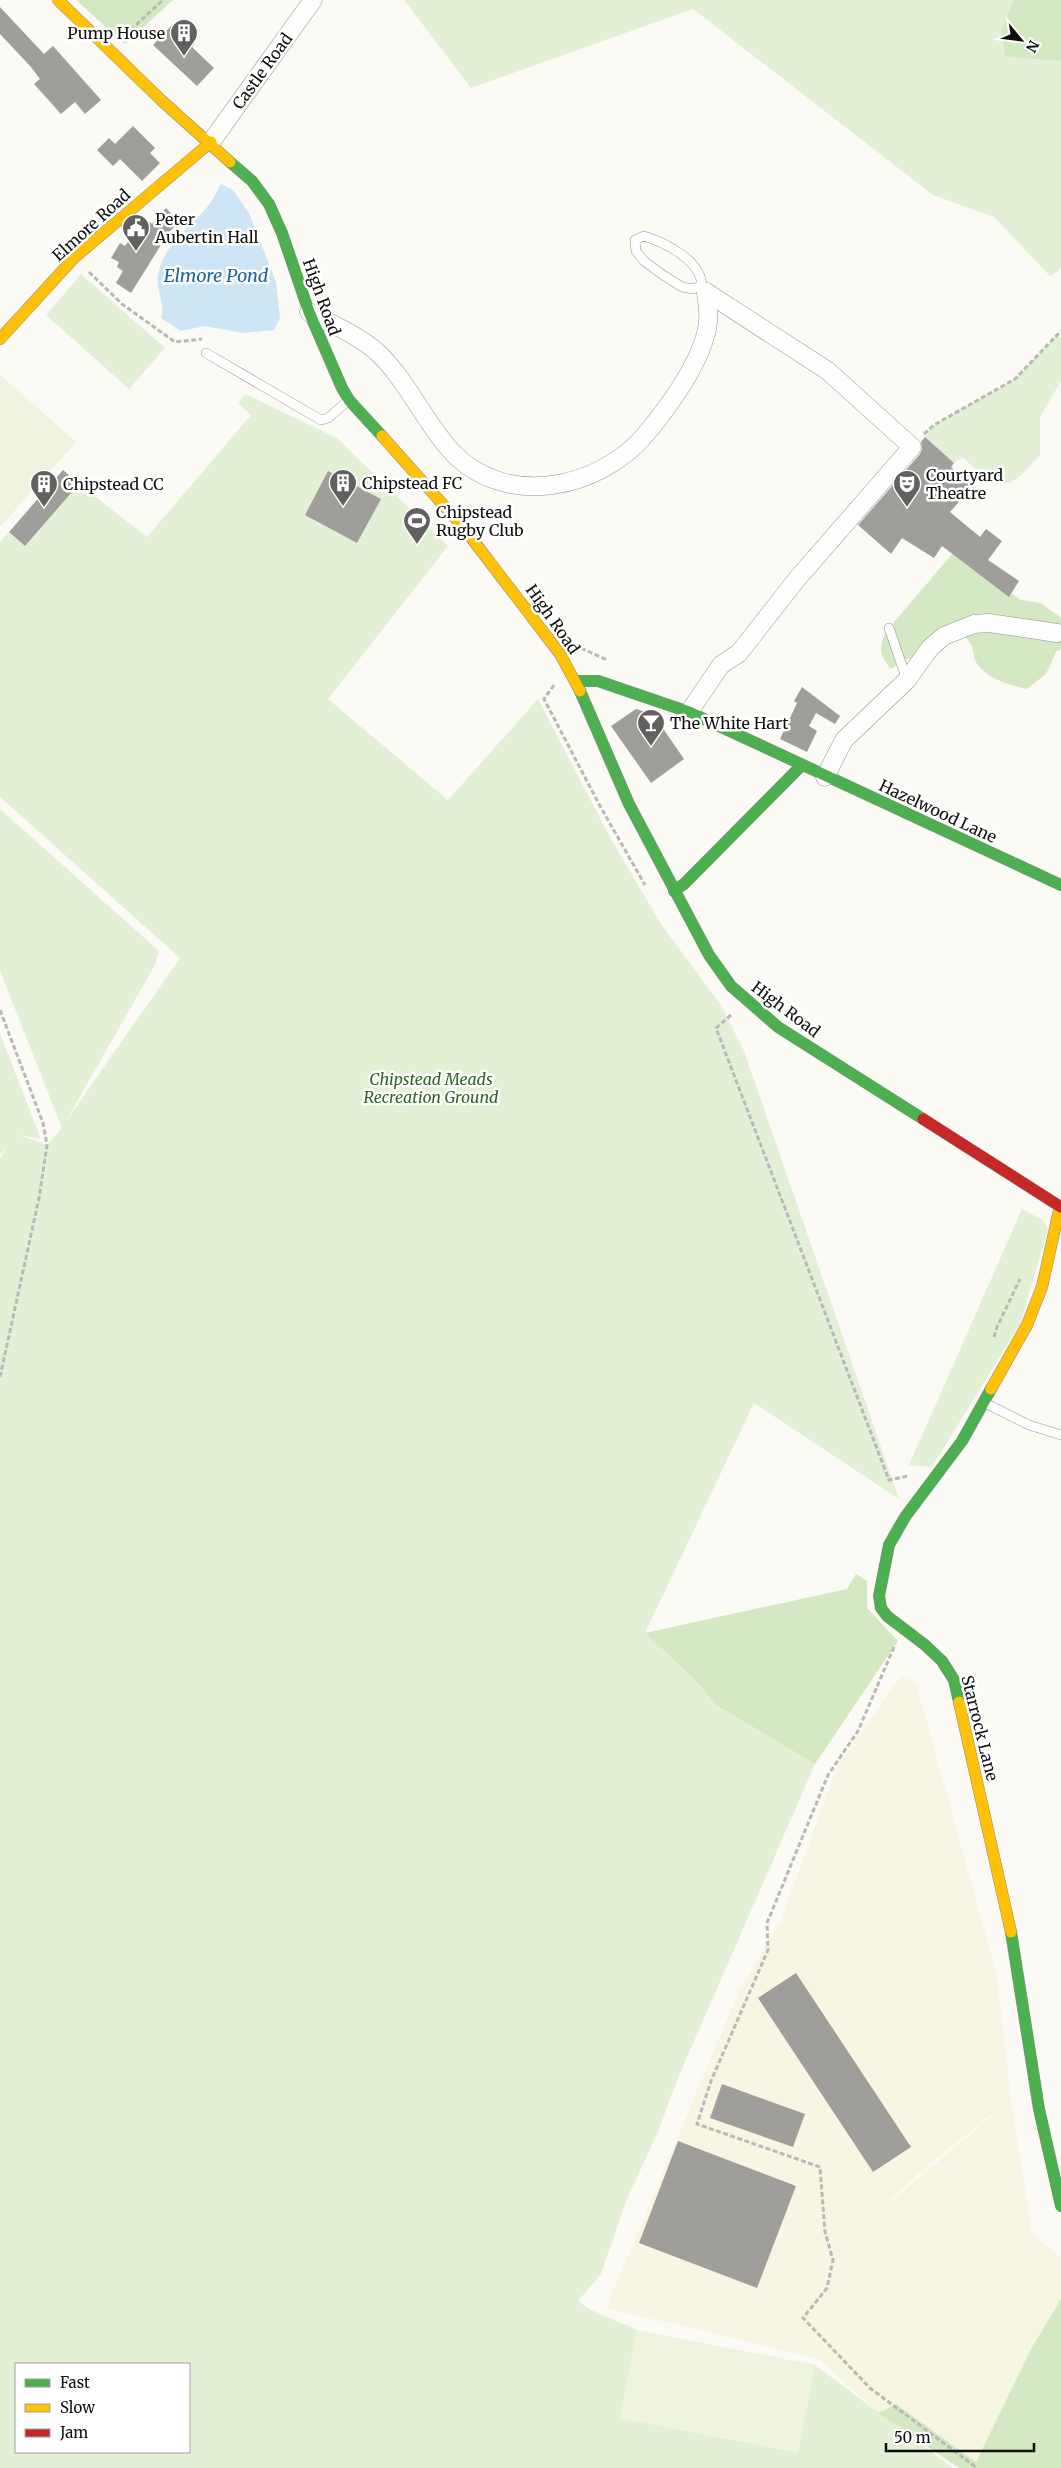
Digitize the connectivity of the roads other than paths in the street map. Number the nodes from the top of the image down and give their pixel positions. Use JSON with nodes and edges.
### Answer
{"nodes":[{"id":1,"x":58,"y":0,"type":"edge"},
{"id":2,"x":313,"y":0,"type":"edge"},
{"id":3,"x":211,"y":142,"type":"junction"},
{"id":4,"x":704,"y":288,"type":"junction"},
{"id":5,"x":309,"y":312,"type":"junction"},
{"id":6,"x":0,"y":339,"type":"edge"},
{"id":7,"x":206,"y":353,"type":"dead end"},
{"id":8,"x":350,"y":400,"type":"junction"},
{"id":9,"x":889,"y":628,"type":"dead end"},
{"id":10,"x":1057,"y":633,"type":"dead end"},
{"id":11,"x":907,"y":680,"type":"junction"},
{"id":12,"x":576,"y":681,"type":"junction"},
{"id":13,"x":689,"y":712,"type":"junction"},
{"id":14,"x":802,"y":765,"type":"junction"},
{"id":15,"x":825,"y":777,"type":"junction"},
{"id":16,"x":1061,"y":886,"type":"edge"},
{"id":17,"x":674,"y":892,"type":"junction"},
{"id":18,"x":1060,"y":1207,"type":"edge"},
{"id":19,"x":984,"y":1402,"type":"junction"},
{"id":20,"x":1061,"y":1435,"type":"edge"},
{"id":21,"x":1061,"y":2206,"type":"edge"}],
"edges":[{"from":1,"to":3,"type":"street","name":"High Road"},
{"from":2,"to":3,"type":"street","name":"Castle Road"},
{"from":3,"to":5,"type":"street","name":"High Road"},
{"from":3,"to":6,"type":"street","name":"Elmore Road"},
{"from":4,"to":4,"type":"lane"},
{"from":4,"to":5,"type":"street"},
{"from":4,"to":13,"type":"street"},
{"from":5,"to":8,"type":"street","name":"High Road"},
{"from":7,"to":8,"type":"lane"},
{"from":8,"to":12,"type":"street","name":"High Road"},
{"from":9,"to":11,"type":"lane"},
{"from":10,"to":11,"type":"street"},
{"from":11,"to":15,"type":"street"},
{"from":12,"to":13,"type":"street","name":"Hazelwood Lane"},
{"from":12,"to":17,"type":"street","name":"High Road"},
{"from":13,"to":14,"type":"street","name":"Hazelwood Lane"},
{"from":14,"to":15,"type":"street","name":"Hazelwood Lane"},
{"from":14,"to":17,"type":"street"},
{"from":15,"to":16,"type":"street","name":"Hazelwood Lane"},
{"from":17,"to":18,"type":"street","name":"High Road"},
{"from":18,"to":19,"type":"street","name":"Starrock Lane"},
{"from":19,"to":20,"type":"lane"},
{"from":19,"to":21,"type":"street","name":"Starrock Lane"}]}
